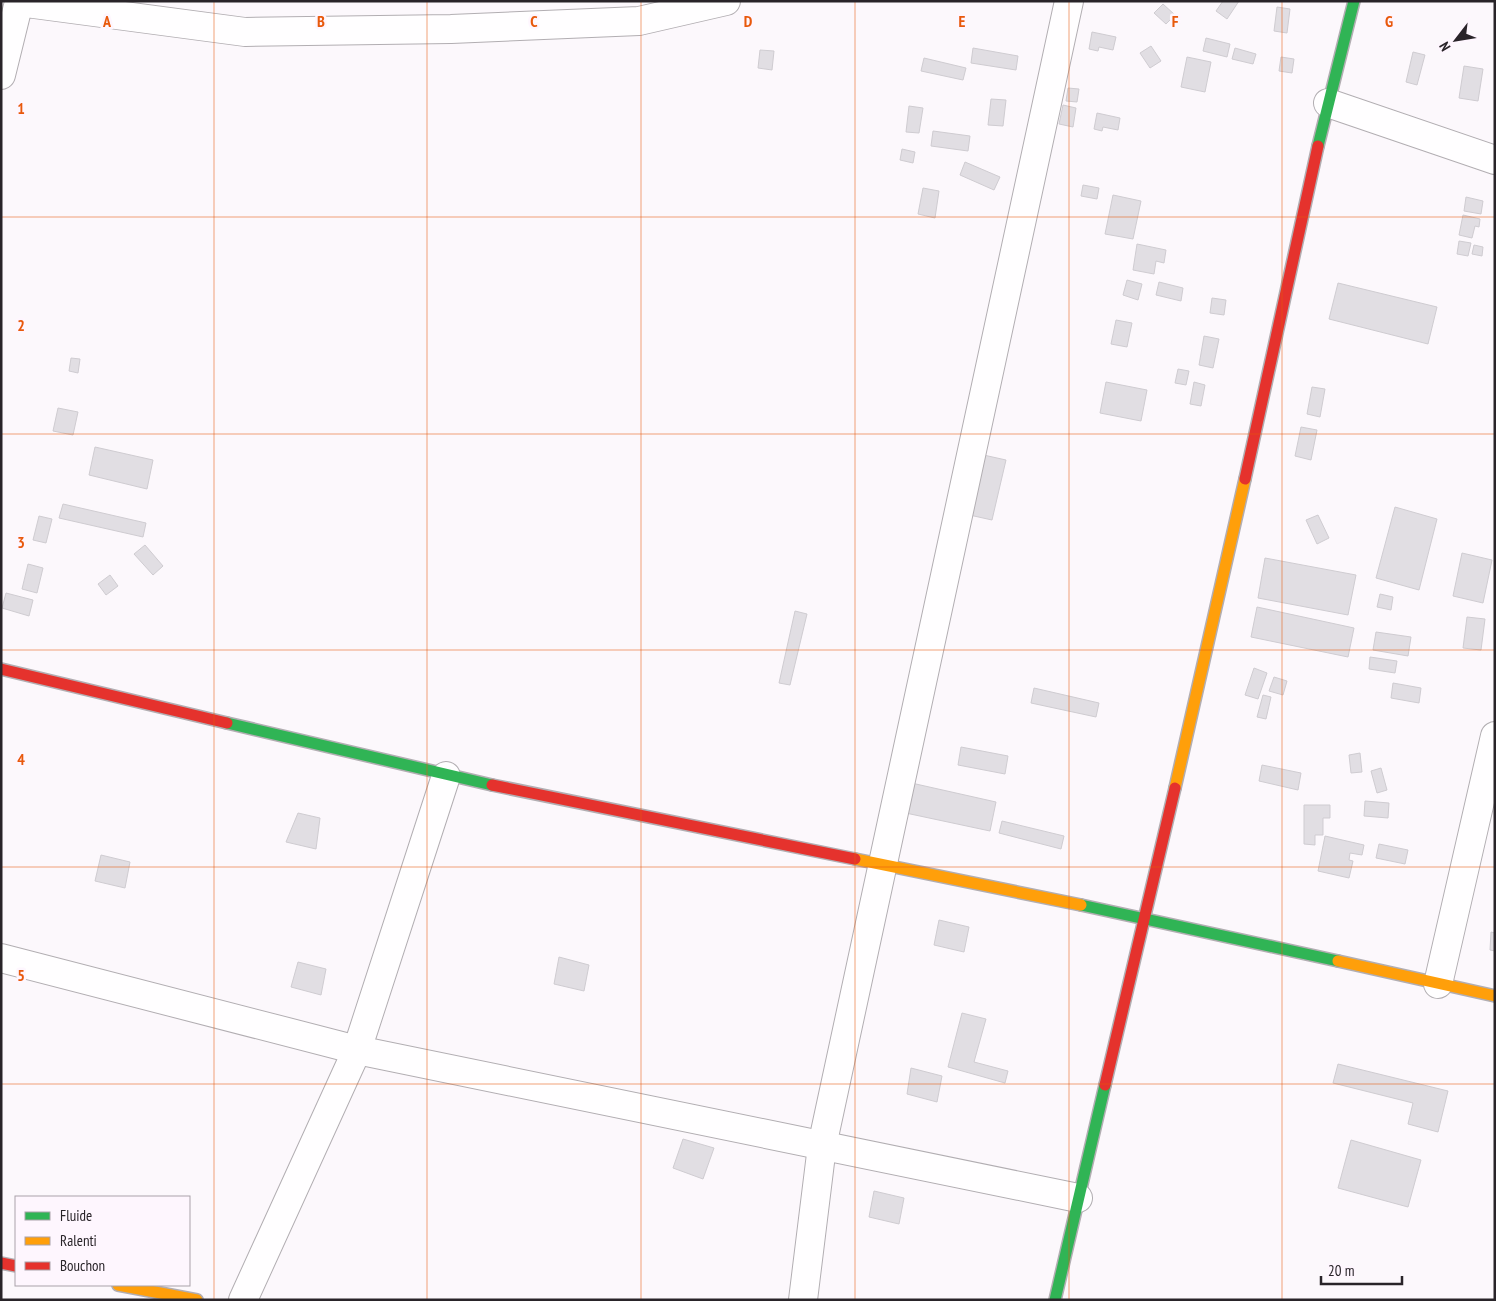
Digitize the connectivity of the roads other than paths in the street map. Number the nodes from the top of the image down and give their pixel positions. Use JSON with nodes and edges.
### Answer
{"nodes":[{"id":1,"x":726,"y":1,"type":"edge"},
{"id":2,"x":1070,"y":1,"type":"edge"},
{"id":3,"x":1354,"y":1,"type":"edge"},
{"id":4,"x":1,"y":75,"type":"edge"},
{"id":5,"x":1328,"y":103,"type":"junction"},
{"id":6,"x":1495,"y":160,"type":"edge"},
{"id":7,"x":1,"y":669,"type":"edge"},
{"id":8,"x":1495,"y":736,"type":"edge"},
{"id":9,"x":446,"y":776,"type":"junction"},
{"id":10,"x":883,"y":865,"type":"junction"},
{"id":11,"x":1145,"y":918,"type":"junction"},
{"id":12,"x":1,"y":958,"type":"edge"},
{"id":13,"x":1438,"y":984,"type":"junction"},
{"id":14,"x":1495,"y":996,"type":"edge"},
{"id":15,"x":357,"y":1050,"type":"junction"},
{"id":16,"x":822,"y":1146,"type":"junction"},
{"id":17,"x":1078,"y":1198,"type":"junction"},
{"id":18,"x":1,"y":1263,"type":"edge"},
{"id":19,"x":15,"y":1266,"type":"edge"},
{"id":20,"x":123,"y":1286,"type":"edge"},
{"id":21,"x":197,"y":1300,"type":"edge"},
{"id":22,"x":243,"y":1300,"type":"edge"},
{"id":23,"x":804,"y":1300,"type":"edge"},
{"id":24,"x":1055,"y":1300,"type":"edge"}],
"edges":[{"from":1,"to":4,"type":"street"},
{"from":2,"to":10,"type":"street"},
{"from":3,"to":5,"type":"street"},
{"from":5,"to":6,"type":"street"},
{"from":5,"to":11,"type":"street"},
{"from":7,"to":9,"type":"street"},
{"from":8,"to":13,"type":"street"},
{"from":9,"to":10,"type":"street"},
{"from":9,"to":15,"type":"street"},
{"from":10,"to":11,"type":"street"},
{"from":10,"to":16,"type":"street"},
{"from":11,"to":13,"type":"street"},
{"from":11,"to":17,"type":"street"},
{"from":12,"to":15,"type":"street"},
{"from":13,"to":14,"type":"street"},
{"from":15,"to":16,"type":"street"},
{"from":15,"to":22,"type":"street"},
{"from":16,"to":17,"type":"street"},
{"from":16,"to":23,"type":"street"},
{"from":17,"to":24,"type":"street"},
{"from":18,"to":19,"type":"street"},
{"from":20,"to":21,"type":"street"}]}
